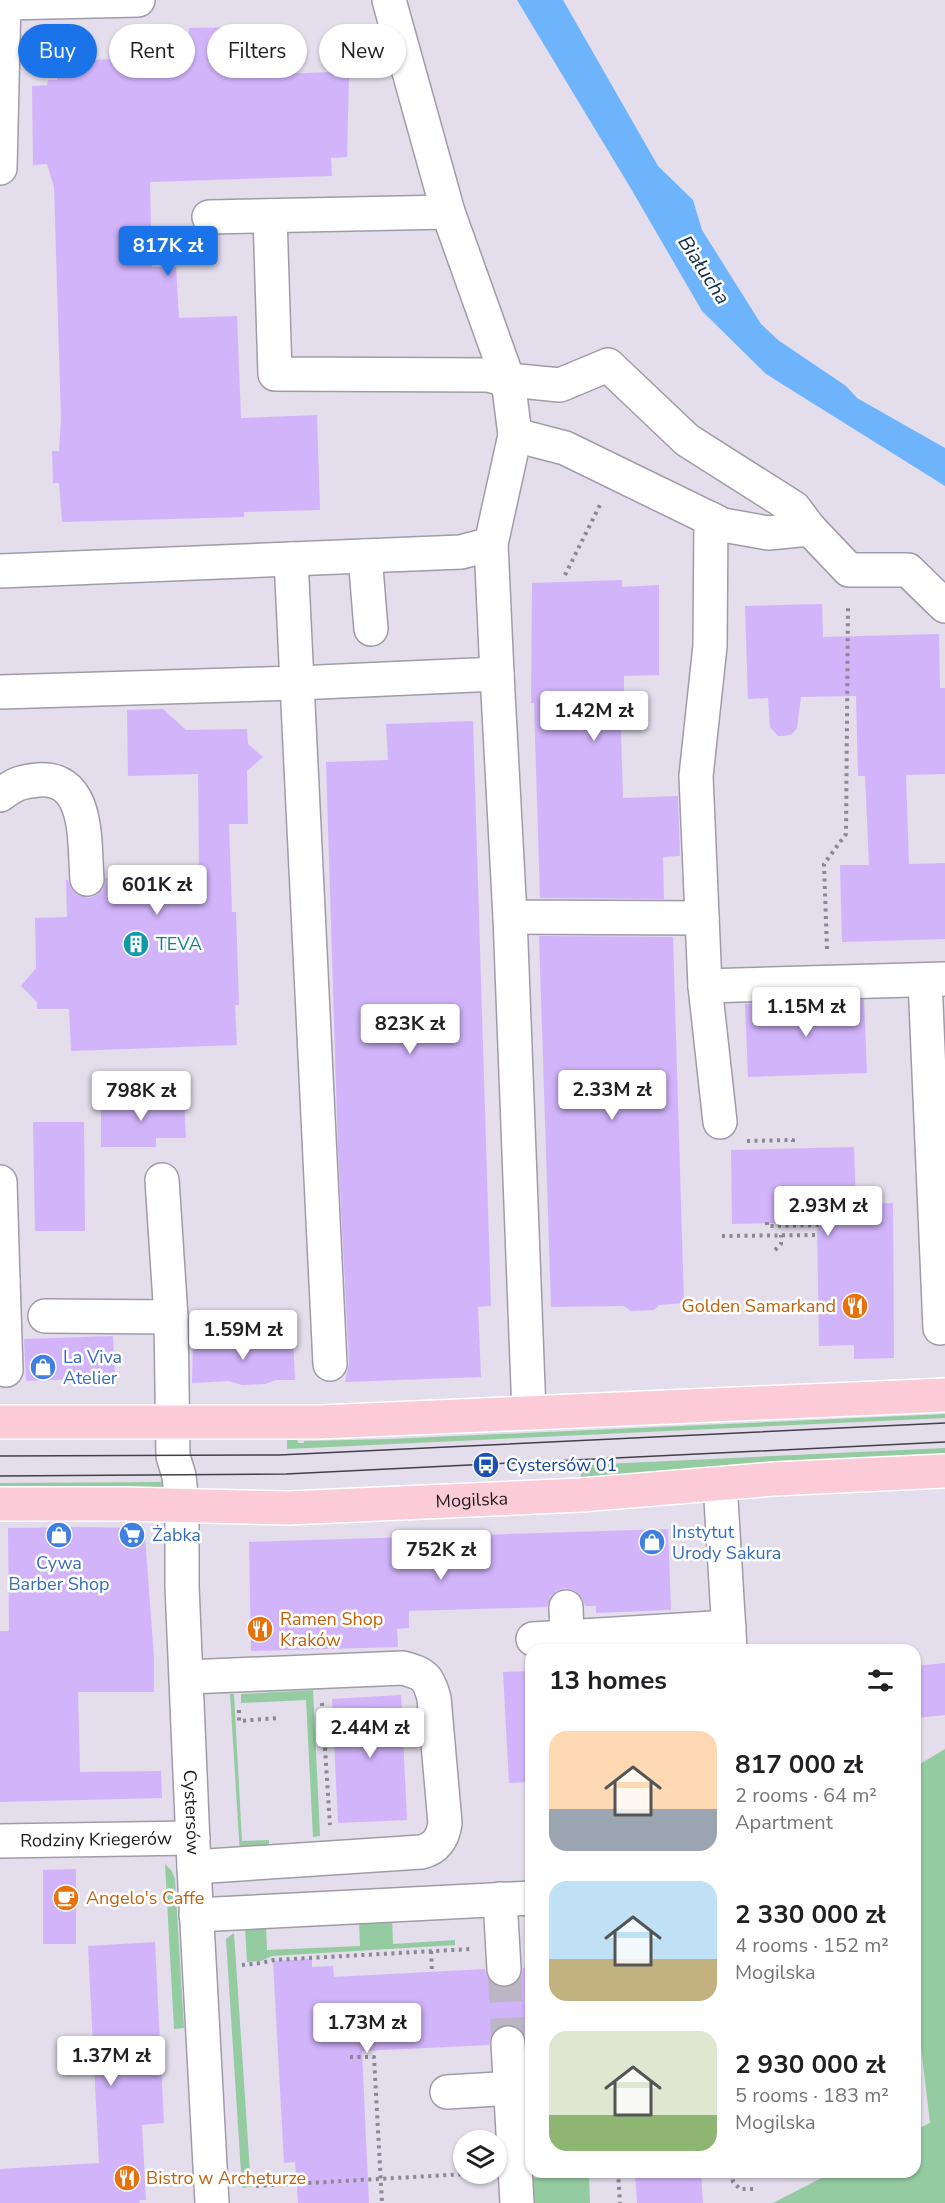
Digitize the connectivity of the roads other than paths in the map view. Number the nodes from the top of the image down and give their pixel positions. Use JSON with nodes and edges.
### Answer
{"nodes":[{"id":1,"x":138,"y":0,"type":"edge"},
{"id":2,"x":389,"y":0,"type":"edge"},
{"id":3,"x":4,"y":2,"type":"edge"},
{"id":4,"x":0,"y":168,"type":"edge"},
{"id":5,"x":448,"y":212,"type":"junction"},
{"id":6,"x":270,"y":216,"type":"junction"},
{"id":7,"x":209,"y":217,"type":"dead end"},
{"id":8,"x":508,"y":380,"type":"junction"},
{"id":9,"x":515,"y":435,"type":"junction"},
{"id":10,"x":711,"y":519,"type":"junction"},
{"id":11,"x":810,"y":529,"type":"junction"},
{"id":12,"x":491,"y":544,"type":"junction"},
{"id":13,"x":365,"y":556,"type":"junction"},
{"id":14,"x":291,"y":559,"type":"junction"},
{"id":15,"x":0,"y":570,"type":"edge"},
{"id":16,"x":945,"y":606,"type":"edge"},
{"id":17,"x":371,"y":629,"type":"dead end"},
{"id":18,"x":497,"y":674,"type":"junction"},
{"id":19,"x":297,"y":683,"type":"junction"},
{"id":20,"x":0,"y":692,"type":"edge"},
{"id":21,"x":0,"y":795,"type":"edge"},
{"id":22,"x":87,"y":879,"type":"dead end"},
{"id":23,"x":510,"y":917,"type":"junction"},
{"id":24,"x":702,"y":918,"type":"junction"},
{"id":25,"x":935,"y":980,"type":"edge"},
{"id":26,"x":705,"y":986,"type":"junction"},
{"id":27,"x":730,"y":1132,"type":"road end"},
{"id":28,"x":162,"y":1180,"type":"dead end"},
{"id":29,"x":0,"y":1182,"type":"edge"},
{"id":30,"x":2,"y":1281,"type":"edge"},
{"id":31,"x":45,"y":1316,"type":"dead end"},
{"id":32,"x":171,"y":1317,"type":"junction"},
{"id":33,"x":940,"y":1328,"type":"dead end"},
{"id":34,"x":330,"y":1364,"type":"dead end"},
{"id":35,"x":6,"y":1370,"type":"dead end"},
{"id":36,"x":945,"y":1395,"type":"edge"},
{"id":37,"x":529,"y":1413,"type":"junction"},
{"id":38,"x":0,"y":1422,"type":"edge"},
{"id":39,"x":173,"y":1422,"type":"junction"},
{"id":40,"x":945,"y":1471,"type":"edge"},
{"id":41,"x":720,"y":1483,"type":"junction"},
{"id":42,"x":0,"y":1504,"type":"edge"},
{"id":43,"x":182,"y":1505,"type":"junction"},
{"id":44,"x":533,"y":1639,"type":"dead end"},
{"id":45,"x":730,"y":1639,"type":"edge"},
{"id":46,"x":186,"y":1677,"type":"junction"},
{"id":47,"x":0,"y":1841,"type":"edge"},
{"id":48,"x":193,"y":1852,"type":"junction"},
{"id":49,"x":515,"y":1898,"type":"edge"},
{"id":50,"x":196,"y":1915,"type":"junction"},
{"id":51,"x":503,"y":1958,"type":"tunnel mouth"},
{"id":52,"x":508,"y":2043,"type":"tunnel mouth"},
{"id":53,"x":521,"y":2087,"type":"edge"},
{"id":54,"x":447,"y":2092,"type":"dead end"},
{"id":55,"x":212,"y":2203,"type":"edge"},
{"id":56,"x":517,"y":2203,"type":"edge"}],
"edges":[{"from":1,"to":3,"type":"street"},
{"from":2,"to":5,"type":"street"},
{"from":3,"to":4,"type":"street"},
{"from":5,"to":6,"type":"street"},
{"from":5,"to":8,"type":"street"},
{"from":6,"to":7,"type":"street"},
{"from":6,"to":8,"type":"street"},
{"from":8,"to":9,"type":"street"},
{"from":8,"to":11,"type":"street"},
{"from":9,"to":10,"type":"street"},
{"from":9,"to":12,"type":"street"},
{"from":10,"to":11,"type":"street"},
{"from":10,"to":24,"type":"street"},
{"from":11,"to":16,"type":"street"},
{"from":12,"to":13,"type":"street"},
{"from":12,"to":18,"type":"street"},
{"from":13,"to":14,"type":"street"},
{"from":13,"to":17,"type":"street"},
{"from":14,"to":15,"type":"street"},
{"from":14,"to":19,"type":"street"},
{"from":18,"to":19,"type":"street"},
{"from":18,"to":23,"type":"street"},
{"from":19,"to":20,"type":"street"},
{"from":19,"to":34,"type":"street"},
{"from":21,"to":22,"type":"street"},
{"from":23,"to":24,"type":"street"},
{"from":23,"to":37,"type":"street"},
{"from":24,"to":26,"type":"street"},
{"from":25,"to":26,"type":"street"},
{"from":25,"to":33,"type":"street"},
{"from":26,"to":27,"type":"street"},
{"from":28,"to":32,"type":"street","name":"Cystersów"},
{"from":29,"to":30,"type":"street"},
{"from":30,"to":35,"type":"street"},
{"from":31,"to":32,"type":"street"},
{"from":32,"to":39,"type":"street","name":"Cystersów"},
{"from":36,"to":37,"type":"main road"},
{"from":37,"to":39,"type":"main road"},
{"from":38,"to":39,"type":"main road"},
{"from":39,"to":43,"type":"street","name":"Cystersów"},
{"from":40,"to":41,"type":"main road","name":"Mogilska"},
{"from":41,"to":43,"type":"main road","name":"Mogilska"},
{"from":41,"to":45,"type":"street"},
{"from":42,"to":43,"type":"main road","name":"Mogilska"},
{"from":43,"to":46,"type":"street","name":"Cystersów"},
{"from":44,"to":45,"type":"street"},
{"from":46,"to":48,"type":"street","name":"Cystersów"},
{"from":46,"to":48,"type":"street","name":"Rodziny Kriegerów"},
{"from":47,"to":48,"type":"street","name":"Rodziny Kriegerów"},
{"from":48,"to":50,"type":"street","name":"Cystersów"},
{"from":49,"to":50,"type":"street"},
{"from":49,"to":51,"type":"street"},
{"from":50,"to":55,"type":"street","name":"Cystersów"},
{"from":52,"to":53,"type":"street"},
{"from":53,"to":54,"type":"street"},
{"from":53,"to":56,"type":"street"}]}
